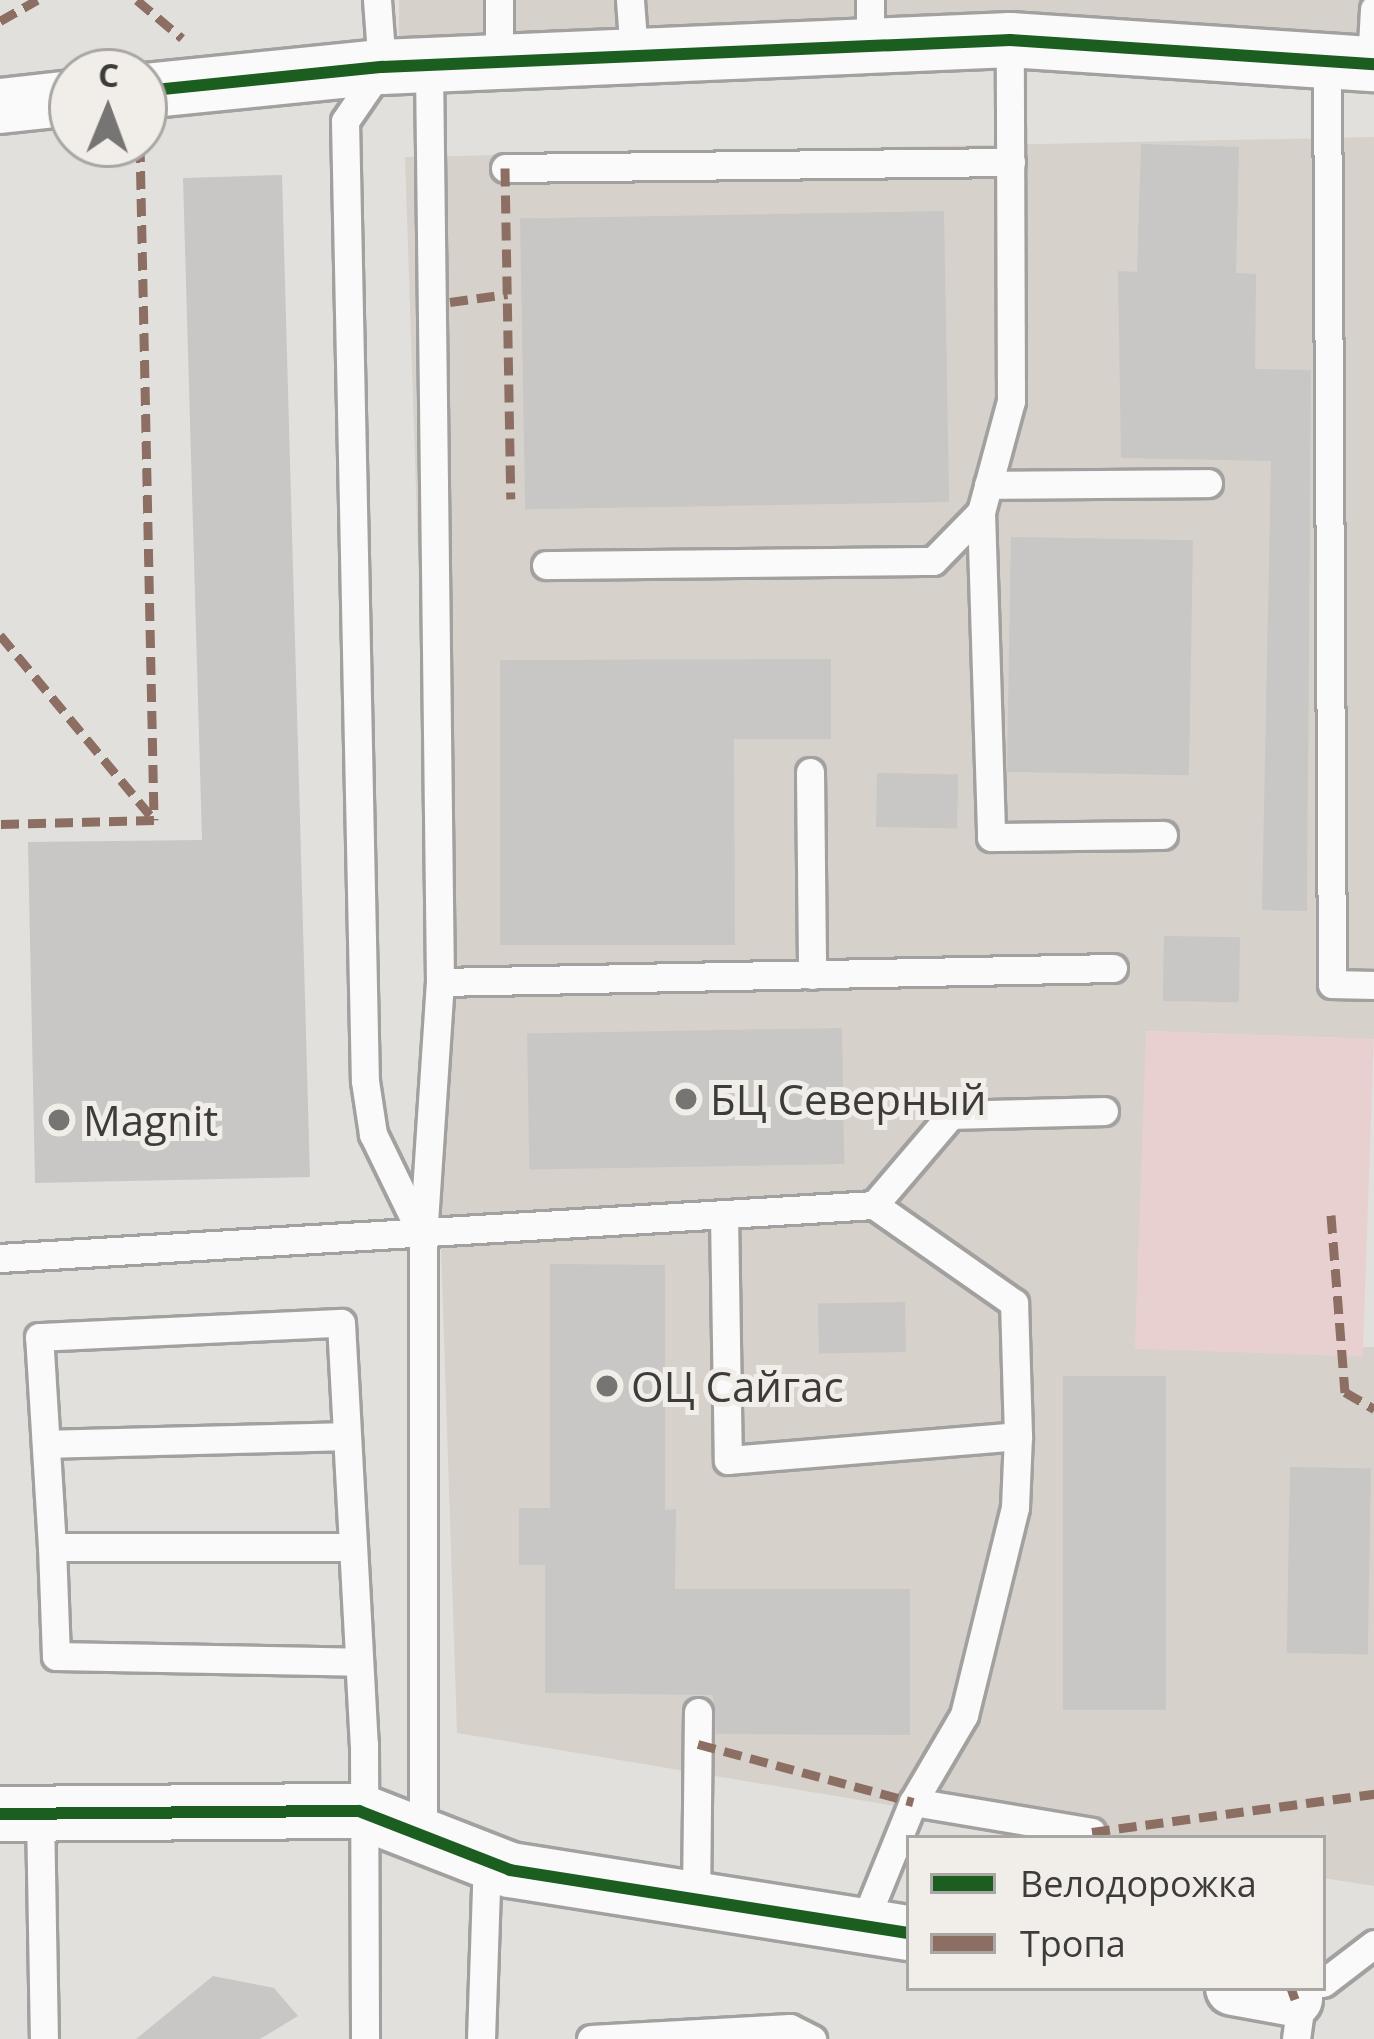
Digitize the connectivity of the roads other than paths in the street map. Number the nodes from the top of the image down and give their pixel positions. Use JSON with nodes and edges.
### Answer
{"nodes":[{"id":1,"x":376,"y":0,"type":"edge"},
{"id":2,"x":499,"y":0,"type":"edge"},
{"id":3,"x":630,"y":0,"type":"edge"},
{"id":4,"x":1374,"y":9,"type":"edge"},
{"id":5,"x":870,"y":23,"type":"edge"},
{"id":6,"x":1010,"y":40,"type":"junction"},
{"id":7,"x":634,"y":55,"type":"junction"},
{"id":8,"x":499,"y":61,"type":"junction"},
{"id":9,"x":1357,"y":62,"type":"edge"},
{"id":10,"x":406,"y":66,"type":"junction"},
{"id":11,"x":168,"y":89,"type":"edge"},
{"id":12,"x":48,"y":101,"type":"edge"},
{"id":13,"x":0,"y":106,"type":"edge"},
{"id":14,"x":1012,"y":162,"type":"junction"},
{"id":15,"x":505,"y":167,"type":"dead end"},
{"id":16,"x":1208,"y":482,"type":"dead end"},
{"id":17,"x":985,"y":498,"type":"junction"},
{"id":18,"x":545,"y":565,"type":"dead end"},
{"id":19,"x":810,"y":772,"type":"dead end"},
{"id":20,"x":1163,"y":835,"type":"dead end"},
{"id":21,"x":1113,"y":968,"type":"dead end"},
{"id":22,"x":812,"y":974,"type":"junction"},
{"id":23,"x":440,"y":982,"type":"junction"},
{"id":24,"x":1374,"y":985,"type":"edge"},
{"id":25,"x":1104,"y":1111,"type":"dead end"},
{"id":26,"x":874,"y":1205,"type":"junction"},
{"id":27,"x":724,"y":1214,"type":"junction"},
{"id":28,"x":423,"y":1237,"type":"junction"},
{"id":29,"x":0,"y":1258,"type":"edge"},
{"id":30,"x":346,"y":1436,"type":"junction"},
{"id":31,"x":1018,"y":1436,"type":"junction"},
{"id":32,"x":46,"y":1444,"type":"junction"},
{"id":33,"x":52,"y":1547,"type":"junction"},
{"id":34,"x":352,"y":1547,"type":"junction"},
{"id":35,"x":359,"y":1662,"type":"junction"},
{"id":36,"x":698,"y":1712,"type":"dead end"},
{"id":37,"x":914,"y":1802,"type":"junction"},
{"id":38,"x":359,"y":1810,"type":"junction"},
{"id":39,"x":20,"y":1814,"type":"edge"},
{"id":40,"x":1092,"y":1832,"type":"dead end"},
{"id":41,"x":423,"y":1835,"type":"junction"},
{"id":42,"x":907,"y":1835,"type":"edge"},
{"id":43,"x":906,"y":1838,"type":"edge"},
{"id":44,"x":487,"y":1860,"type":"junction"},
{"id":45,"x":696,"y":1902,"type":"junction"},
{"id":46,"x":886,"y":1929,"type":"edge"},
{"id":47,"x":1374,"y":1944,"type":"edge"},
{"id":48,"x":1326,"y":1986,"type":"edge"},
{"id":49,"x":1249,"y":1991,"type":"edge"},
{"id":50,"x":1307,"y":2002,"type":"edge"},
{"id":51,"x":44,"y":2039,"type":"edge"},
{"id":52,"x":365,"y":2039,"type":"edge"},
{"id":53,"x":481,"y":2039,"type":"edge"},
{"id":54,"x":591,"y":2039,"type":"edge"},
{"id":55,"x":812,"y":2039,"type":"edge"}],
"edges":[{"from":1,"to":10,"type":"lane"},
{"from":2,"to":8,"type":"lane"},
{"from":3,"to":7,"type":"lane"},
{"from":4,"to":9,"type":"lane"},
{"from":5,"to":6,"type":"street"},
{"from":5,"to":7,"type":"street"},
{"from":6,"to":9,"type":"street"},
{"from":6,"to":14,"type":"lane"},
{"from":7,"to":8,"type":"street"},
{"from":8,"to":10,"type":"street"},
{"from":9,"to":24,"type":"lane"},
{"from":10,"to":11,"type":"street"},
{"from":10,"to":23,"type":"lane"},
{"from":10,"to":28,"type":"lane"},
{"from":12,"to":13,"type":"street"},
{"from":14,"to":15,"type":"lane"},
{"from":14,"to":17,"type":"lane"},
{"from":16,"to":17,"type":"lane"},
{"from":17,"to":18,"type":"lane"},
{"from":17,"to":20,"type":"lane"},
{"from":19,"to":22,"type":"lane"},
{"from":21,"to":22,"type":"lane"},
{"from":22,"to":23,"type":"lane"},
{"from":23,"to":28,"type":"lane"},
{"from":25,"to":26,"type":"lane"},
{"from":26,"to":27,"type":"lane"},
{"from":26,"to":31,"type":"lane"},
{"from":27,"to":28,"type":"lane"},
{"from":27,"to":31,"type":"lane"},
{"from":28,"to":29,"type":"lane"},
{"from":28,"to":41,"type":"lane"},
{"from":30,"to":32,"type":"lane"},
{"from":30,"to":32,"type":"lane"},
{"from":30,"to":34,"type":"lane"},
{"from":31,"to":37,"type":"lane"},
{"from":32,"to":33,"type":"lane"},
{"from":33,"to":34,"type":"lane"},
{"from":33,"to":35,"type":"lane"},
{"from":34,"to":35,"type":"lane"},
{"from":35,"to":38,"type":"lane"},
{"from":36,"to":45,"type":"lane"},
{"from":37,"to":40,"type":"lane"},
{"from":37,"to":42,"type":"lane"},
{"from":38,"to":39,"type":"street"},
{"from":38,"to":41,"type":"street"},
{"from":38,"to":52,"type":"lane"},
{"from":39,"to":51,"type":"lane"},
{"from":41,"to":44,"type":"street"},
{"from":43,"to":46,"type":"lane"},
{"from":44,"to":45,"type":"street"},
{"from":44,"to":53,"type":"lane"},
{"from":45,"to":46,"type":"street"},
{"from":47,"to":48,"type":"lane"},
{"from":49,"to":50,"type":"street"},
{"from":54,"to":55,"type":"lane"}]}
